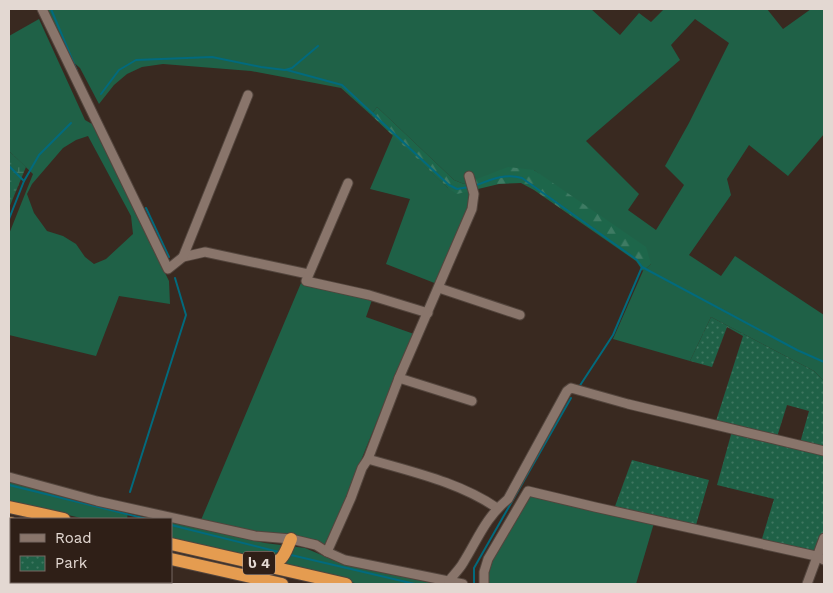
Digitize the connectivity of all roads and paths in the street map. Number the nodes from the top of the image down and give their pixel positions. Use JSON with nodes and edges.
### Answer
{"nodes":[{"id":1,"x":42,"y":9,"type":"edge"},
{"id":2,"x":248,"y":95,"type":"dead end"},
{"id":3,"x":469,"y":176,"type":"dead end"},
{"id":4,"x":348,"y":183,"type":"dead end"},
{"id":5,"x":183,"y":257,"type":"junction"},
{"id":6,"x":308,"y":274,"type":"junction"},
{"id":7,"x":439,"y":288,"type":"junction"},
{"id":8,"x":428,"y":313,"type":"junction"},
{"id":9,"x":520,"y":315,"type":"dead end"},
{"id":10,"x":399,"y":378,"type":"junction"},
{"id":11,"x":472,"y":402,"type":"dead end"},
{"id":12,"x":824,"y":451,"type":"edge"},
{"id":13,"x":368,"y":459,"type":"junction"},
{"id":14,"x":9,"y":477,"type":"edge"},
{"id":15,"x":9,"y":507,"type":"edge"},
{"id":16,"x":497,"y":508,"type":"junction"},
{"id":17,"x":59,"y":518,"type":"edge"},
{"id":18,"x":824,"y":538,"type":"edge"},
{"id":19,"x":172,"y":544,"type":"edge"},
{"id":20,"x":288,"y":547,"type":"junction"},
{"id":21,"x":327,"y":552,"type":"junction"},
{"id":22,"x":820,"y":558,"type":"edge"},
{"id":23,"x":172,"y":559,"type":"edge"},
{"id":24,"x":265,"y":565,"type":"junction"},
{"id":25,"x":298,"y":572,"type":"junction"},
{"id":26,"x":449,"y":581,"type":"junction"},
{"id":27,"x":282,"y":584,"type":"edge"},
{"id":28,"x":346,"y":584,"type":"edge"},
{"id":29,"x":463,"y":584,"type":"edge"},
{"id":30,"x":484,"y":584,"type":"edge"},
{"id":31,"x":807,"y":584,"type":"edge"}],
"edges":[{"from":1,"to":5,"type":"street"},
{"from":2,"to":5,"type":"street"},
{"from":3,"to":7,"type":"street"},
{"from":4,"to":6,"type":"street"},
{"from":5,"to":6,"type":"street"},
{"from":6,"to":8,"type":"street"},
{"from":7,"to":8,"type":"street"},
{"from":7,"to":9,"type":"street"},
{"from":8,"to":10,"type":"street"},
{"from":10,"to":11,"type":"street"},
{"from":10,"to":13,"type":"street"},
{"from":12,"to":16,"type":"street"},
{"from":13,"to":16,"type":"street"},
{"from":13,"to":21,"type":"street"},
{"from":14,"to":20,"type":"street"},
{"from":15,"to":17,"type":"highway"},
{"from":16,"to":26,"type":"street"},
{"from":18,"to":22,"type":"street"},
{"from":19,"to":24,"type":"highway","number":"ს 4"},
{"from":20,"to":21,"type":"street"},
{"from":20,"to":24,"type":"highway"},
{"from":20,"to":25,"type":"highway"},
{"from":21,"to":26,"type":"street"},
{"from":22,"to":30,"type":"street"},
{"from":22,"to":31,"type":"street"},
{"from":23,"to":27,"type":"highway","number":"ს 4"},
{"from":24,"to":25,"type":"highway","number":"ს 4"},
{"from":25,"to":28,"type":"highway","number":"ს 4"},
{"from":26,"to":29,"type":"street"}]}
